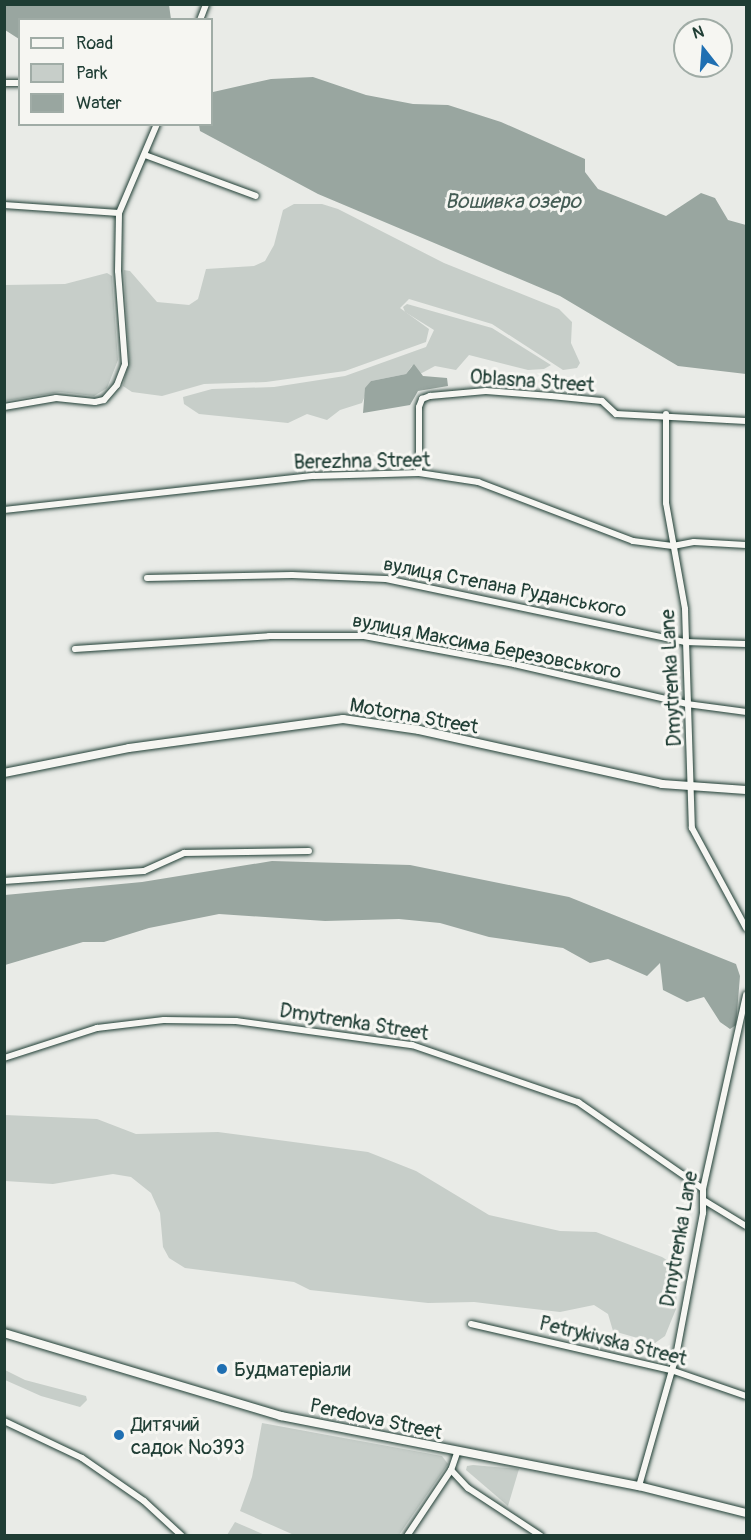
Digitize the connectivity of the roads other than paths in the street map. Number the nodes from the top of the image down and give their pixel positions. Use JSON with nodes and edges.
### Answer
{"nodes":[{"id":1,"x":155,"y":126,"type":"edge"},
{"id":2,"x":145,"y":155,"type":"junction"},
{"id":3,"x":256,"y":196,"type":"dead end"},
{"id":4,"x":4,"y":205,"type":"edge"},
{"id":5,"x":119,"y":213,"type":"junction"},
{"id":6,"x":4,"y":407,"type":"edge"},
{"id":7,"x":666,"y":414,"type":"junction"},
{"id":8,"x":747,"y":421,"type":"edge"},
{"id":9,"x":419,"y":473,"type":"junction"},
{"id":10,"x":4,"y":510,"type":"edge"},
{"id":11,"x":747,"y":545,"type":"edge"},
{"id":12,"x":673,"y":546,"type":"junction"},
{"id":13,"x":147,"y":579,"type":"dead end"},
{"id":14,"x":684,"y":642,"type":"junction"},
{"id":15,"x":747,"y":644,"type":"edge"},
{"id":16,"x":75,"y":649,"type":"dead end"},
{"id":17,"x":687,"y":704,"type":"junction"},
{"id":18,"x":747,"y":712,"type":"edge"},
{"id":19,"x":4,"y":773,"type":"edge"},
{"id":20,"x":689,"y":785,"type":"junction"},
{"id":21,"x":747,"y":790,"type":"edge"},
{"id":22,"x":309,"y":851,"type":"dead end"},
{"id":23,"x":4,"y":881,"type":"edge"},
{"id":24,"x":747,"y":928,"type":"edge"},
{"id":25,"x":747,"y":996,"type":"edge"},
{"id":26,"x":4,"y":1058,"type":"edge"},
{"id":27,"x":703,"y":1189,"type":"junction"},
{"id":28,"x":705,"y":1201,"type":"junction"},
{"id":29,"x":747,"y":1226,"type":"edge"},
{"id":30,"x":471,"y":1324,"type":"dead end"},
{"id":31,"x":4,"y":1333,"type":"edge"},
{"id":32,"x":671,"y":1370,"type":"junction"},
{"id":33,"x":747,"y":1396,"type":"edge"},
{"id":34,"x":4,"y":1421,"type":"edge"},
{"id":35,"x":457,"y":1453,"type":"junction"},
{"id":36,"x":451,"y":1470,"type":"junction"},
{"id":37,"x":639,"y":1486,"type":"junction"},
{"id":38,"x":747,"y":1513,"type":"edge"},
{"id":39,"x":182,"y":1536,"type":"edge"},
{"id":40,"x":407,"y":1536,"type":"edge"},
{"id":41,"x":541,"y":1536,"type":"edge"}],
"edges":[{"from":1,"to":2,"type":"street"},
{"from":2,"to":3,"type":"street"},
{"from":2,"to":5,"type":"street"},
{"from":4,"to":5,"type":"street"},
{"from":5,"to":6,"type":"street"},
{"from":7,"to":8,"type":"street","name":"Oblasna Street"},
{"from":7,"to":9,"type":"street","name":"Oblasna Street"},
{"from":7,"to":12,"type":"street","name":"Dmytrenka Lane"},
{"from":9,"to":10,"type":"street","name":"Berezhna Street"},
{"from":9,"to":12,"type":"street","name":"Berezhna Street"},
{"from":11,"to":12,"type":"street","name":"Berezhna Street"},
{"from":12,"to":14,"type":"street","name":"Dmytrenka Lane"},
{"from":13,"to":14,"type":"street","name":"вулиця Степана Руданського"},
{"from":14,"to":15,"type":"street","name":"вулиця Степана Руданського"},
{"from":14,"to":17,"type":"street","name":"Dmytrenka Lane"},
{"from":16,"to":17,"type":"street","name":"вулиця Максима Березовського"},
{"from":17,"to":18,"type":"street","name":"вулиця Максима Березовського"},
{"from":17,"to":20,"type":"street","name":"Dmytrenka Lane"},
{"from":19,"to":20,"type":"street","name":"Motorna Street"},
{"from":20,"to":21,"type":"street","name":"Motorna Street"},
{"from":20,"to":24,"type":"street","name":"Dmytrenka Lane"},
{"from":22,"to":23,"type":"street"},
{"from":25,"to":27,"type":"street","name":"Dmytrenka Lane"},
{"from":26,"to":27,"type":"street","name":"Dmytrenka Street"},
{"from":27,"to":28,"type":"street","name":"Dmytrenka Lane"},
{"from":28,"to":29,"type":"street"},
{"from":28,"to":32,"type":"street","name":"Dmytrenka Lane"},
{"from":30,"to":32,"type":"street","name":"Petrykivska Street"},
{"from":31,"to":35,"type":"street","name":"Peredova Street"},
{"from":32,"to":33,"type":"street","name":"Petrykivska Street"},
{"from":32,"to":37,"type":"street","name":"Dmytrenka Lane"},
{"from":34,"to":39,"type":"street"},
{"from":35,"to":36,"type":"street","name":"Peredova Street"},
{"from":35,"to":37,"type":"street","name":"Peredova Street"},
{"from":36,"to":40,"type":"street","name":"Peredova Street"},
{"from":36,"to":41,"type":"street"},
{"from":37,"to":38,"type":"street","name":"Peredova Street"}]}
